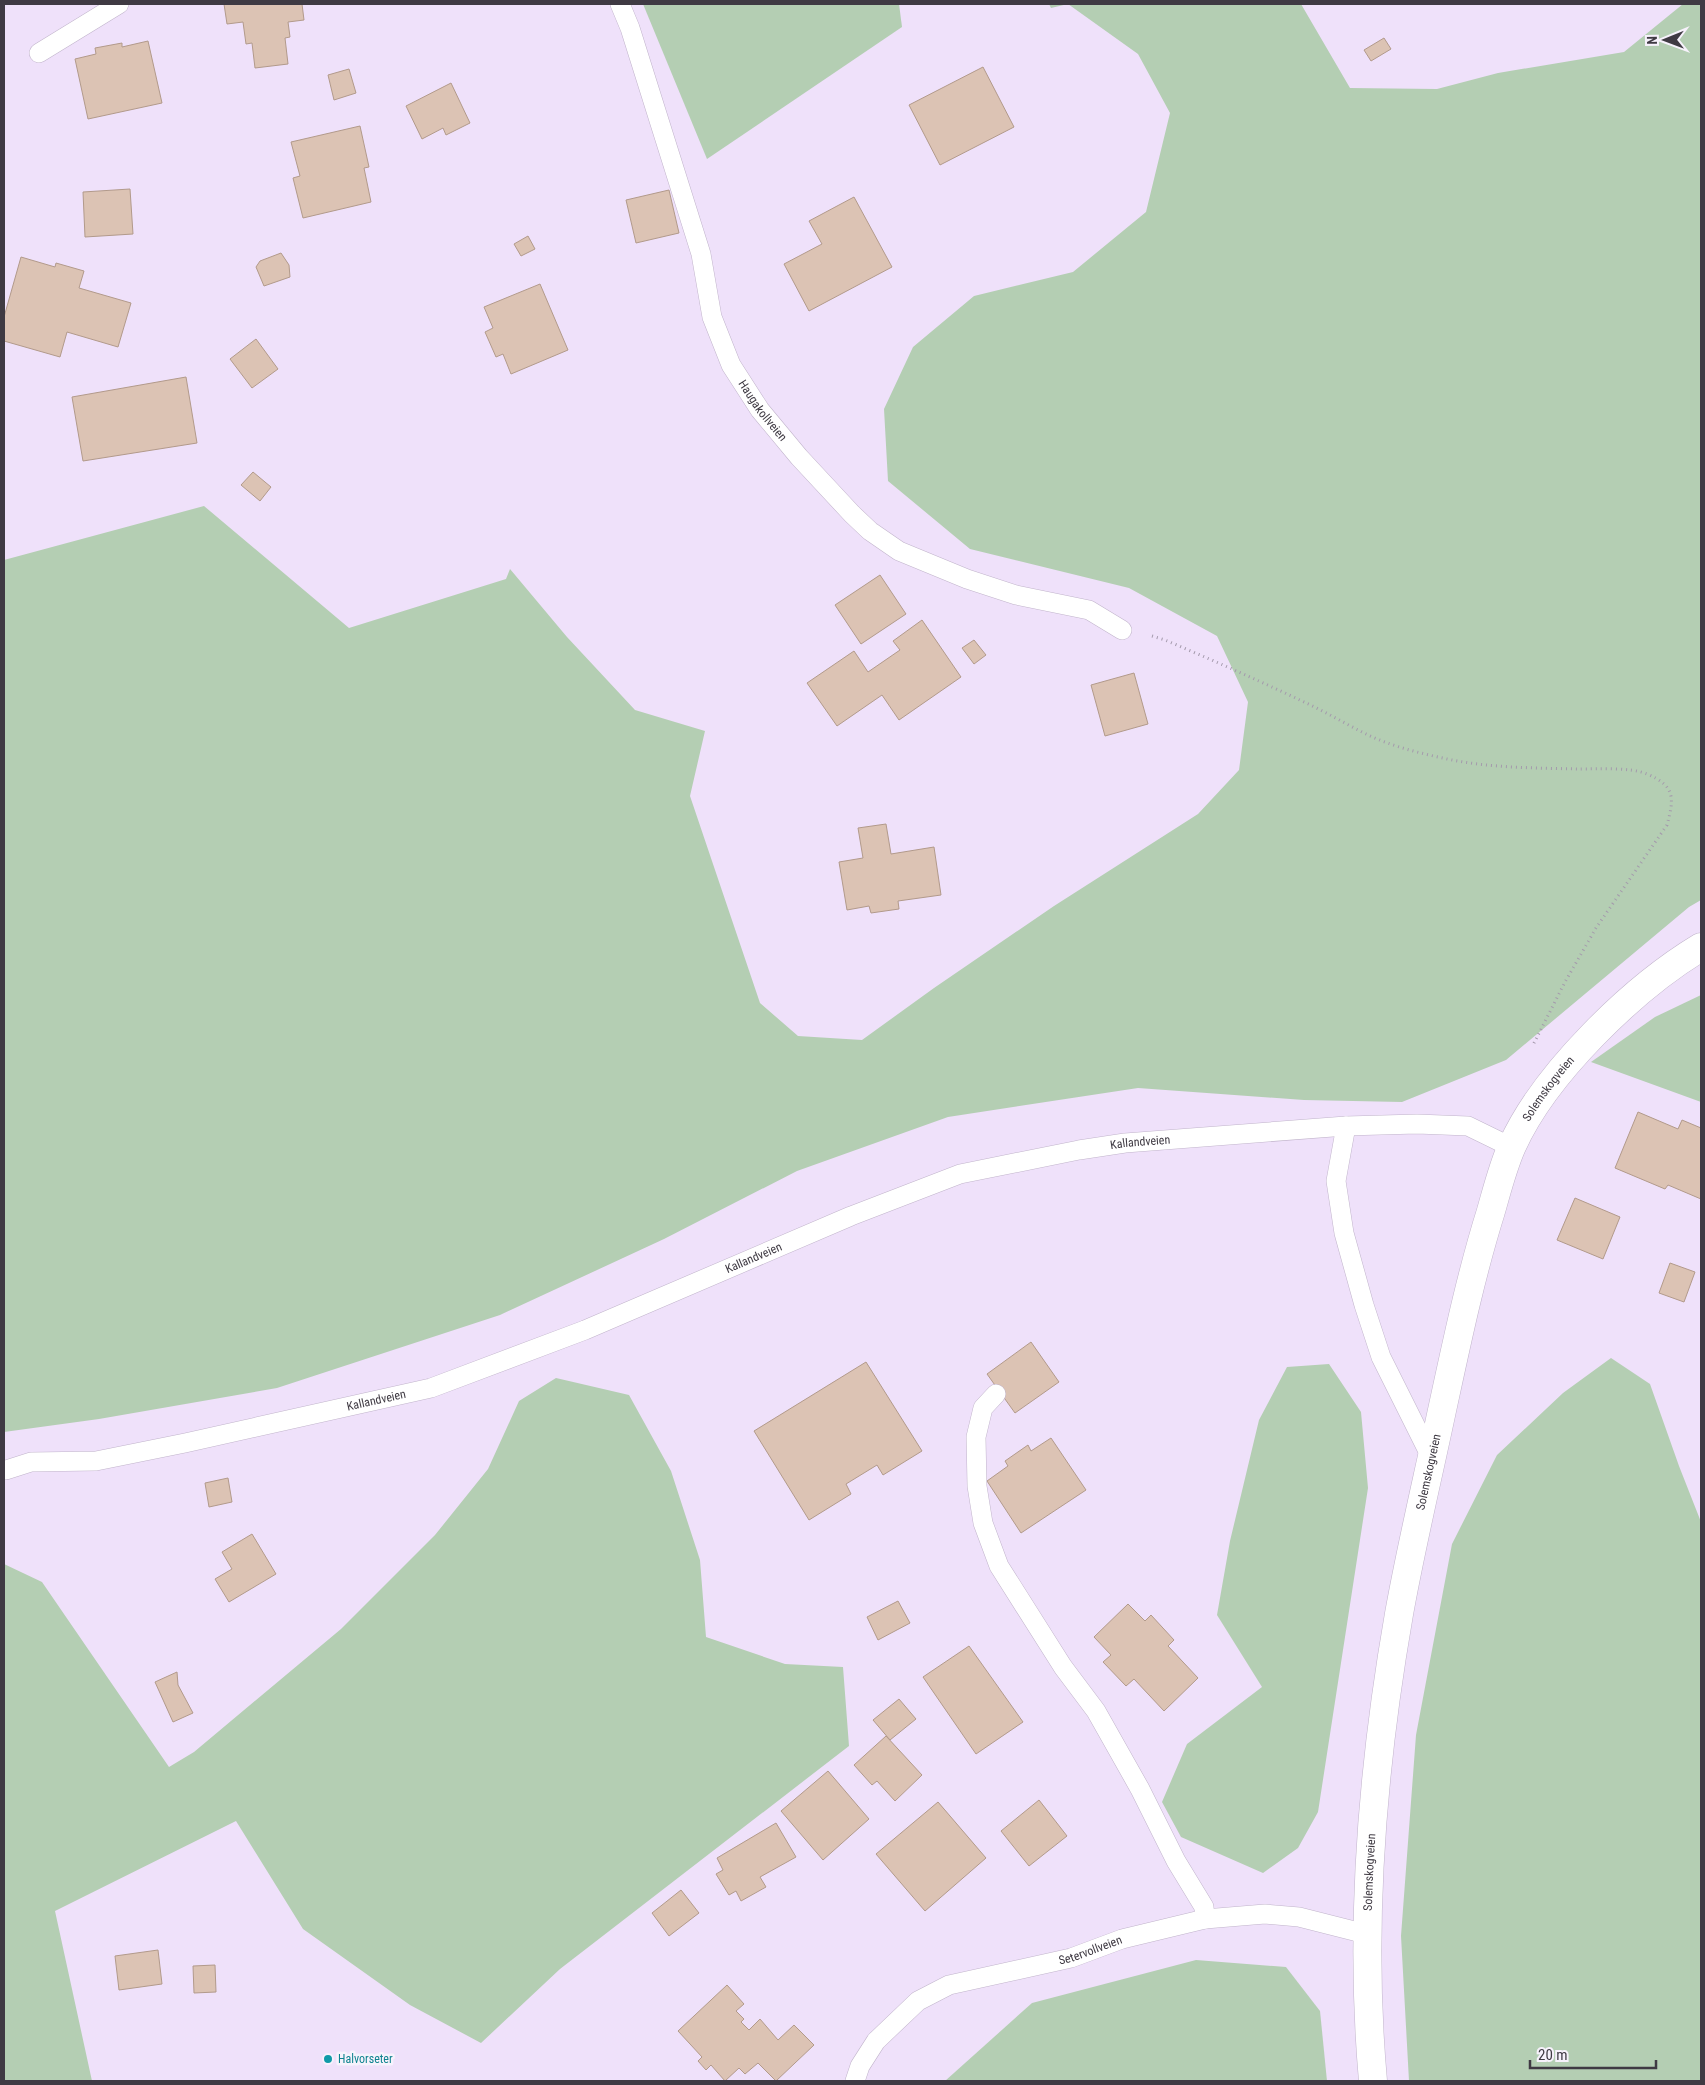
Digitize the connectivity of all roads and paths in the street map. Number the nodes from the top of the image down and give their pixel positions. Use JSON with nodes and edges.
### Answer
{"nodes":[{"id":1,"x":119,"y":4,"type":"edge"},
{"id":2,"x":620,"y":4,"type":"edge"},
{"id":3,"x":39,"y":53,"type":"dead end"},
{"id":4,"x":1122,"y":630,"type":"joint"},
{"id":5,"x":1701,"y":947,"type":"edge"},
{"id":6,"x":1529,"y":1050,"type":"dead end"},
{"id":7,"x":1346,"y":1126,"type":"junction"},
{"id":8,"x":1511,"y":1147,"type":"junction"},
{"id":9,"x":996,"y":1394,"type":"dead end"},
{"id":10,"x":1432,"y":1459,"type":"junction"},
{"id":11,"x":6,"y":1470,"type":"dead end"},
{"id":12,"x":1205,"y":1919,"type":"junction"},
{"id":13,"x":1366,"y":1934,"type":"junction"},
{"id":14,"x":855,"y":2081,"type":"edge"},
{"id":15,"x":1373,"y":2081,"type":"edge"}],
"edges":[{"from":1,"to":3,"type":"lane"},
{"from":2,"to":4,"type":"lane","name":"Haugakollveien"},
{"from":4,"to":6,"type":"path"},
{"from":5,"to":8,"type":"street","name":"Solemskogveien"},
{"from":7,"to":8,"type":"lane","name":"Kallandveien"},
{"from":7,"to":10,"type":"lane"},
{"from":7,"to":11,"type":"lane","name":"Kallandveien"},
{"from":8,"to":10,"type":"street","name":"Solemskogveien"},
{"from":9,"to":12,"type":"lane"},
{"from":10,"to":13,"type":"street","name":"Solemskogveien"},
{"from":12,"to":13,"type":"lane","name":"Setervollveien"},
{"from":12,"to":14,"type":"lane","name":"Setervollveien"},
{"from":13,"to":15,"type":"street","name":"Solemskogveien"}]}
